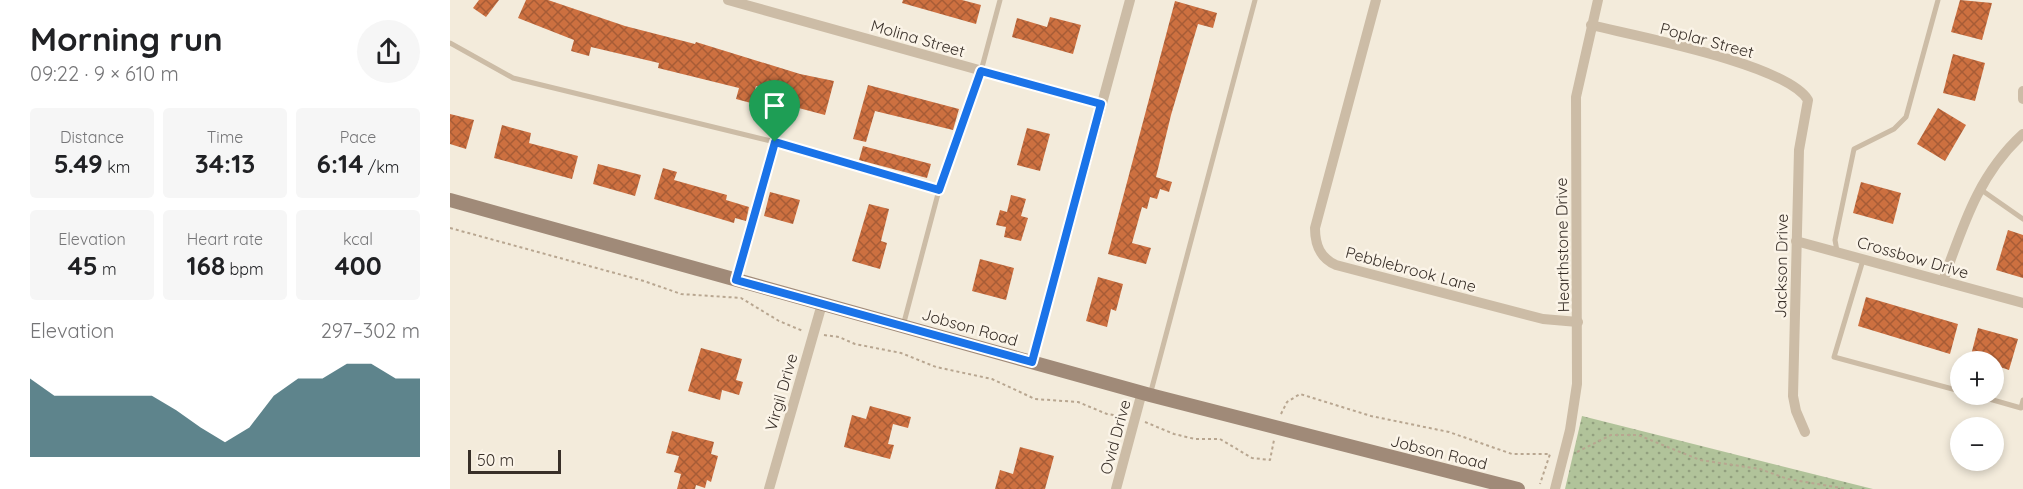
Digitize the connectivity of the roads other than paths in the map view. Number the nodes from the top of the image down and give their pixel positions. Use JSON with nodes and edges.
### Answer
{"nodes":[{"id":1,"x":728,"y":0,"type":"edge"},
{"id":2,"x":1000,"y":0,"type":"edge"},
{"id":3,"x":1130,"y":0,"type":"edge"},
{"id":4,"x":1256,"y":0,"type":"edge"},
{"id":5,"x":1376,"y":0,"type":"edge"},
{"id":6,"x":1598,"y":0,"type":"edge"},
{"id":7,"x":1938,"y":0,"type":"edge"},
{"id":8,"x":1592,"y":25,"type":"junction"},
{"id":9,"x":450,"y":43,"type":"edge"},
{"id":10,"x":981,"y":71,"type":"junction"},
{"id":11,"x":2023,"y":92,"type":"edge"},
{"id":12,"x":2023,"y":99,"type":"edge"},
{"id":13,"x":1808,"y":100,"type":"joint"},
{"id":14,"x":1101,"y":104,"type":"junction"},
{"id":15,"x":2023,"y":134,"type":"edge"},
{"id":16,"x":775,"y":142,"type":"junction"},
{"id":17,"x":1980,"y":189,"type":"junction"},
{"id":18,"x":939,"y":190,"type":"junction"},
{"id":19,"x":450,"y":200,"type":"edge"},
{"id":20,"x":2023,"y":219,"type":"edge"},
{"id":21,"x":1796,"y":241,"type":"junction"},
{"id":22,"x":1837,"y":251,"type":"junction"},
{"id":23,"x":1863,"y":259,"type":"junction"},
{"id":24,"x":736,"y":280,"type":"junction"},
{"id":25,"x":1943,"y":281,"type":"junction"},
{"id":26,"x":2023,"y":303,"type":"edge"},
{"id":27,"x":822,"y":304,"type":"junction"},
{"id":28,"x":1578,"y":322,"type":"junction"},
{"id":29,"x":903,"y":326,"type":"junction"},
{"id":30,"x":1032,"y":362,"type":"junction"},
{"id":31,"x":1950,"y":388,"type":"edge"},
{"id":32,"x":1146,"y":394,"type":"junction"},
{"id":33,"x":2023,"y":400,"type":"edge"},
{"id":34,"x":2004,"y":403,"type":"edge"},
{"id":35,"x":1805,"y":432,"type":"dead end"},
{"id":36,"x":769,"y":489,"type":"edge"},
{"id":37,"x":1116,"y":489,"type":"edge"},
{"id":38,"x":1518,"y":489,"type":"edge"},
{"id":39,"x":1555,"y":489,"type":"edge"}],
"edges":[{"from":1,"to":10,"type":"street","name":"Molina Street"},
{"from":2,"to":10,"type":"lane"},
{"from":3,"to":14,"type":"street"},
{"from":4,"to":32,"type":"lane"},
{"from":5,"to":28,"type":"street","name":"Pebblebrook Lane"},
{"from":6,"to":8,"type":"street","name":"Hearthstone Drive"},
{"from":7,"to":22,"type":"lane"},
{"from":8,"to":13,"type":"street","name":"Poplar Street"},
{"from":8,"to":28,"type":"street","name":"Hearthstone Drive"},
{"from":9,"to":16,"type":"lane"},
{"from":10,"to":14,"type":"street","name":"Molina Street"},
{"from":10,"to":18,"type":"lane"},
{"from":11,"to":12,"type":"street"},
{"from":13,"to":21,"type":"street","name":"Jackson Drive"},
{"from":14,"to":30,"type":"street"},
{"from":15,"to":17,"type":"street"},
{"from":16,"to":18,"type":"lane"},
{"from":16,"to":24,"type":"lane"},
{"from":17,"to":20,"type":"lane"},
{"from":17,"to":25,"type":"street"},
{"from":18,"to":29,"type":"lane"},
{"from":19,"to":24,"type":"street","name":"Jobson Road"},
{"from":21,"to":22,"type":"street","name":"Crossbow Drive"},
{"from":21,"to":35,"type":"street","name":"Jackson Drive"},
{"from":22,"to":23,"type":"street","name":"Crossbow Drive"},
{"from":23,"to":25,"type":"street","name":"Crossbow Drive"},
{"from":23,"to":31,"type":"lane"},
{"from":24,"to":27,"type":"street","name":"Jobson Road"},
{"from":25,"to":26,"type":"street","name":"Crossbow Drive"},
{"from":27,"to":29,"type":"street","name":"Jobson Road"},
{"from":27,"to":36,"type":"street","name":"Virgil Drive"},
{"from":28,"to":39,"type":"street","name":"Hearthstone Drive"},
{"from":29,"to":30,"type":"street","name":"Jobson Road"},
{"from":30,"to":32,"type":"street","name":"Jobson Road"},
{"from":32,"to":37,"type":"street","name":"Ovid Drive"},
{"from":32,"to":38,"type":"street","name":"Jobson Road"},
{"from":33,"to":34,"type":"lane"}]}
